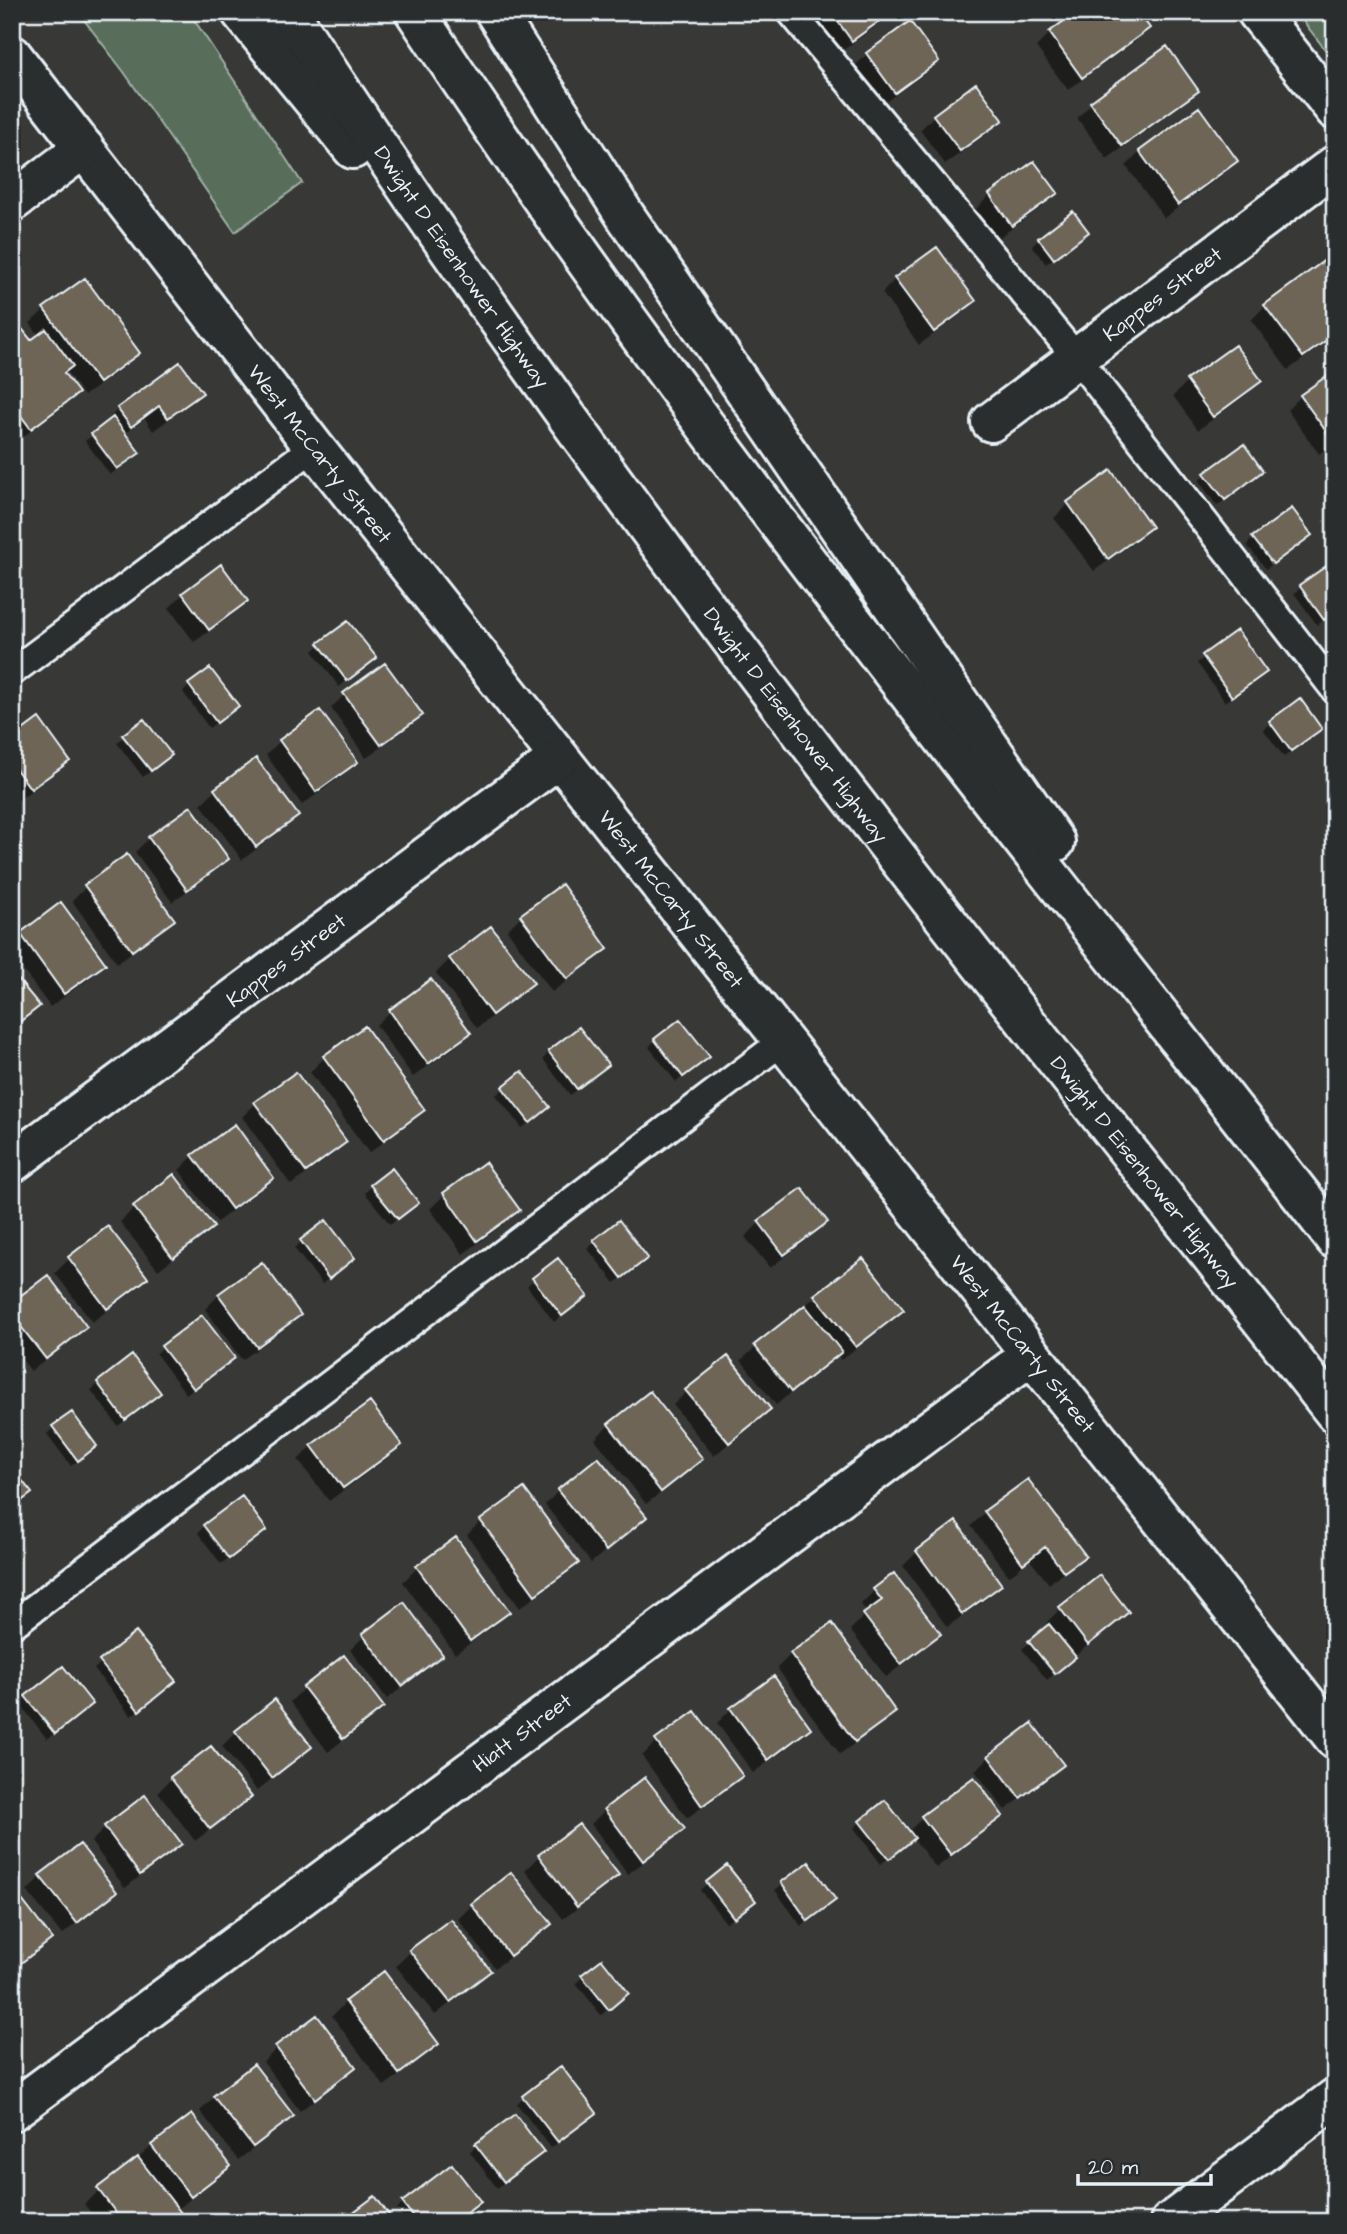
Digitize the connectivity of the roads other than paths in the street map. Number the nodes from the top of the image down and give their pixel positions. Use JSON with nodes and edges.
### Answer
{"nodes":[{"id":1,"x":241,"y":12,"type":"edge"},
{"id":2,"x":289,"y":12,"type":"edge"},
{"id":3,"x":415,"y":12,"type":"edge"},
{"id":4,"x":495,"y":12,"type":"edge"},
{"id":5,"x":791,"y":12,"type":"edge"},
{"id":6,"x":1257,"y":12,"type":"edge"},
{"id":7,"x":12,"y":55,"type":"edge"},
{"id":8,"x":1335,"y":110,"type":"edge"},
{"id":9,"x":84,"y":148,"type":"junction"},
{"id":10,"x":1335,"y":166,"type":"edge"},
{"id":11,"x":12,"y":202,"type":"edge"},
{"id":12,"x":1077,"y":358,"type":"junction"},
{"id":13,"x":527,"y":362,"type":"junction"},
{"id":14,"x":991,"y":422,"type":"dead end"},
{"id":15,"x":314,"y":447,"type":"junction"},
{"id":16,"x":12,"y":672,"type":"edge"},
{"id":17,"x":1335,"y":690,"type":"edge"},
{"id":18,"x":559,"y":758,"type":"junction"},
{"id":19,"x":783,"y":1041,"type":"junction"},
{"id":20,"x":1274,"y":1161,"type":"junction"},
{"id":21,"x":12,"y":1163,"type":"edge"},
{"id":22,"x":1335,"y":1239,"type":"edge"},
{"id":23,"x":1031,"y":1355,"type":"junction"},
{"id":24,"x":1335,"y":1413,"type":"edge"},
{"id":25,"x":12,"y":1625,"type":"edge"},
{"id":26,"x":1335,"y":1740,"type":"edge"},
{"id":27,"x":1335,"y":2098,"type":"edge"},
{"id":28,"x":12,"y":2111,"type":"edge"},
{"id":29,"x":1179,"y":2219,"type":"edge"}],
"edges":[{"from":1,"to":13,"type":"main road"},
{"from":2,"to":13,"type":"main road","name":"Dwight D Eisenhower Highway"},
{"from":3,"to":20,"type":"main road"},
{"from":4,"to":20,"type":"main road"},
{"from":5,"to":12,"type":"lane"},
{"from":6,"to":8,"type":"main road"},
{"from":7,"to":9,"type":"main road","name":"West McCarty Street"},
{"from":9,"to":11,"type":"main road"},
{"from":9,"to":15,"type":"main road","name":"West McCarty Street"},
{"from":10,"to":12,"type":"main road","name":"Kappes Street"},
{"from":12,"to":14,"type":"main road","name":"Kappes Street"},
{"from":12,"to":17,"type":"lane"},
{"from":13,"to":24,"type":"main road","name":"Dwight D Eisenhower Highway"},
{"from":15,"to":16,"type":"lane"},
{"from":15,"to":18,"type":"main road","name":"West McCarty Street"},
{"from":18,"to":19,"type":"main road","name":"West McCarty Street"},
{"from":18,"to":21,"type":"main road","name":"Kappes Street"},
{"from":19,"to":23,"type":"main road","name":"West McCarty Street"},
{"from":19,"to":25,"type":"lane"},
{"from":20,"to":22,"type":"main road"},
{"from":23,"to":26,"type":"main road","name":"West McCarty Street"},
{"from":23,"to":28,"type":"main road","name":"Hiatt Street"},
{"from":27,"to":29,"type":"main road"}]}
